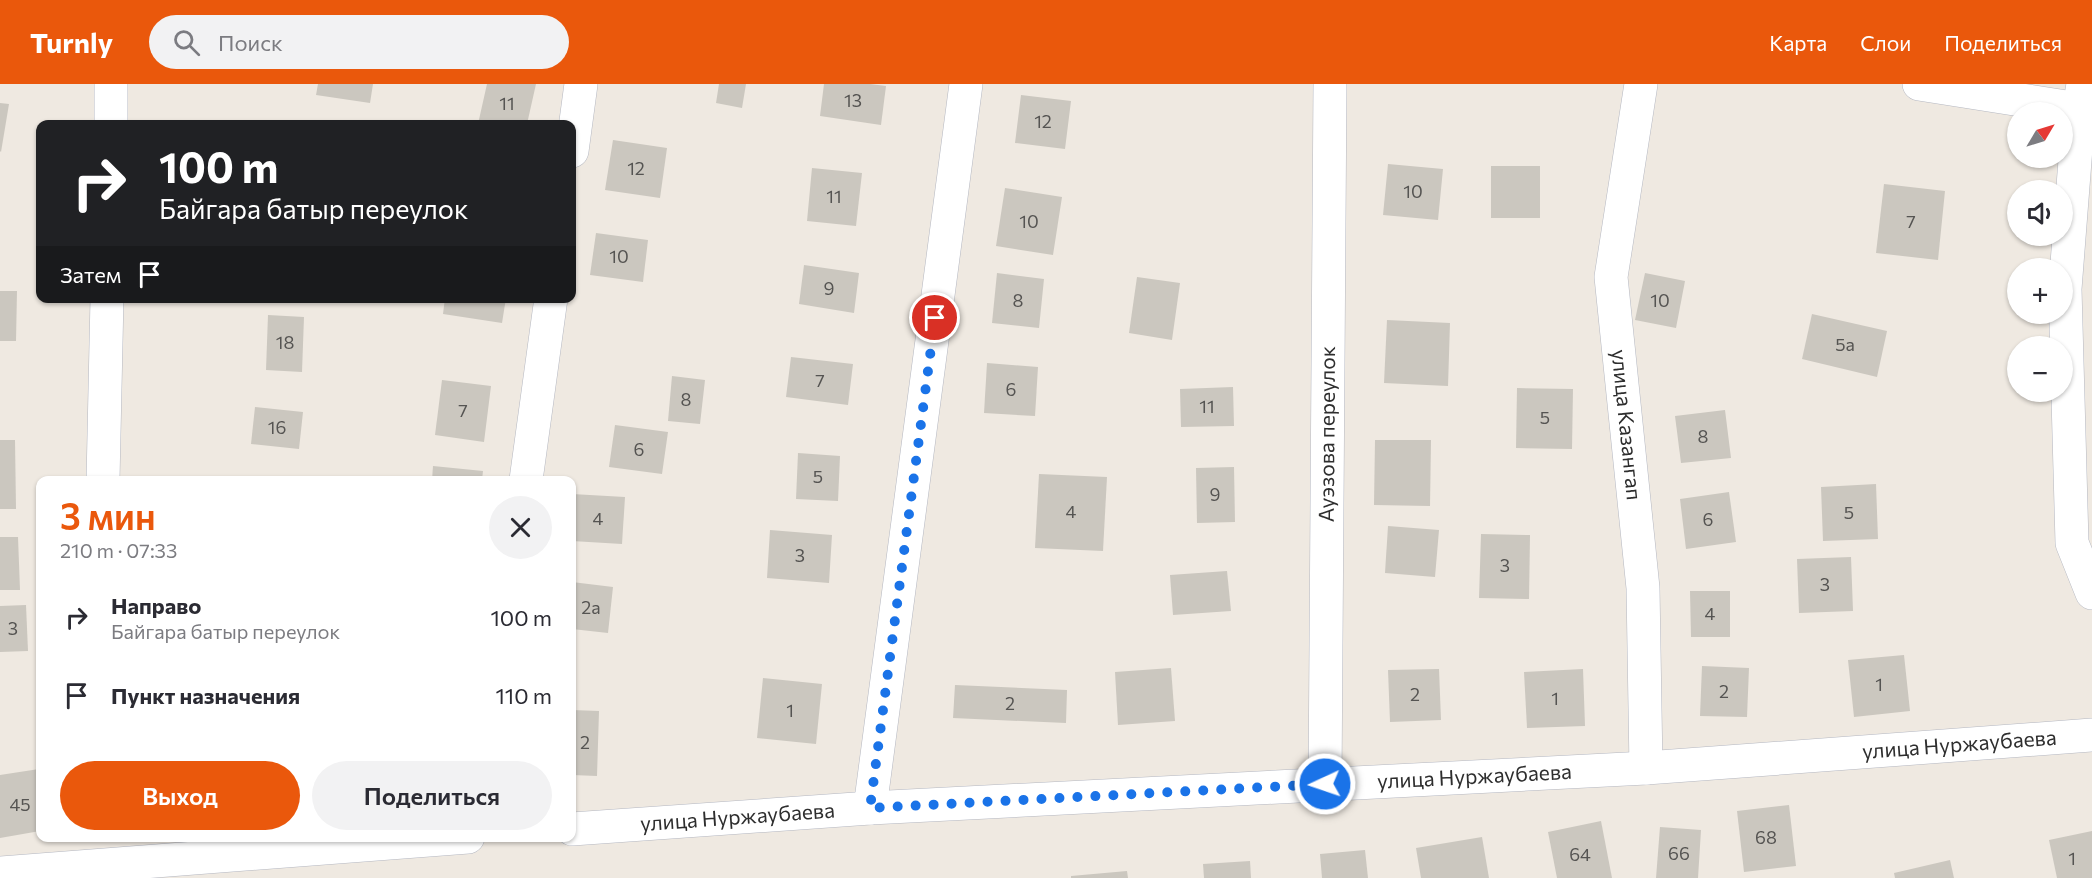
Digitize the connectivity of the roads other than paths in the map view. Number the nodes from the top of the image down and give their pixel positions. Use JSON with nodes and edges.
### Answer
{"nodes":[{"id":1,"x":111,"y":84,"type":"edge"},
{"id":2,"x":581,"y":84,"type":"edge"},
{"id":3,"x":966,"y":84,"type":"edge"},
{"id":4,"x":1330,"y":84,"type":"edge"},
{"id":5,"x":1641,"y":84,"type":"edge"},
{"id":6,"x":1919,"y":84,"type":"edge"},
{"id":7,"x":2081,"y":97,"type":"edge"},
{"id":8,"x":111,"y":120,"type":"edge"},
{"id":9,"x":576,"y":121,"type":"edge"},
{"id":10,"x":107,"y":303,"type":"edge"},
{"id":11,"x":550,"y":303,"type":"edge"},
{"id":12,"x":103,"y":476,"type":"edge"},
{"id":13,"x":527,"y":476,"type":"edge"},
{"id":14,"x":2092,"y":594,"type":"edge"},
{"id":15,"x":2092,"y":735,"type":"edge"},
{"id":16,"x":1646,"y":768,"type":"junction"},
{"id":17,"x":1325,"y":784,"type":"junction"},
{"id":18,"x":870,"y":808,"type":"junction"},
{"id":19,"x":576,"y":830,"type":"edge"},
{"id":20,"x":387,"y":842,"type":"edge"},
{"id":21,"x":95,"y":860,"type":"edge"},
{"id":22,"x":0,"y":873,"type":"edge"}],
"edges":[{"from":1,"to":8,"type":"street"},
{"from":2,"to":9,"type":"street"},
{"from":3,"to":18,"type":"street"},
{"from":4,"to":17,"type":"street","name":"Ауэзова переулок"},
{"from":5,"to":16,"type":"street","name":"улица Казангап"},
{"from":6,"to":7,"type":"street"},
{"from":7,"to":14,"type":"street"},
{"from":10,"to":12,"type":"street"},
{"from":11,"to":13,"type":"street"},
{"from":15,"to":16,"type":"street","name":"улица Нуржаубаева"},
{"from":16,"to":17,"type":"street","name":"улица Нуржаубаева"},
{"from":17,"to":18,"type":"street","name":"улица Нуржаубаева"},
{"from":18,"to":19,"type":"street","name":"улица Нуржаубаева"},
{"from":20,"to":21,"type":"street"},
{"from":21,"to":22,"type":"street"}]}
